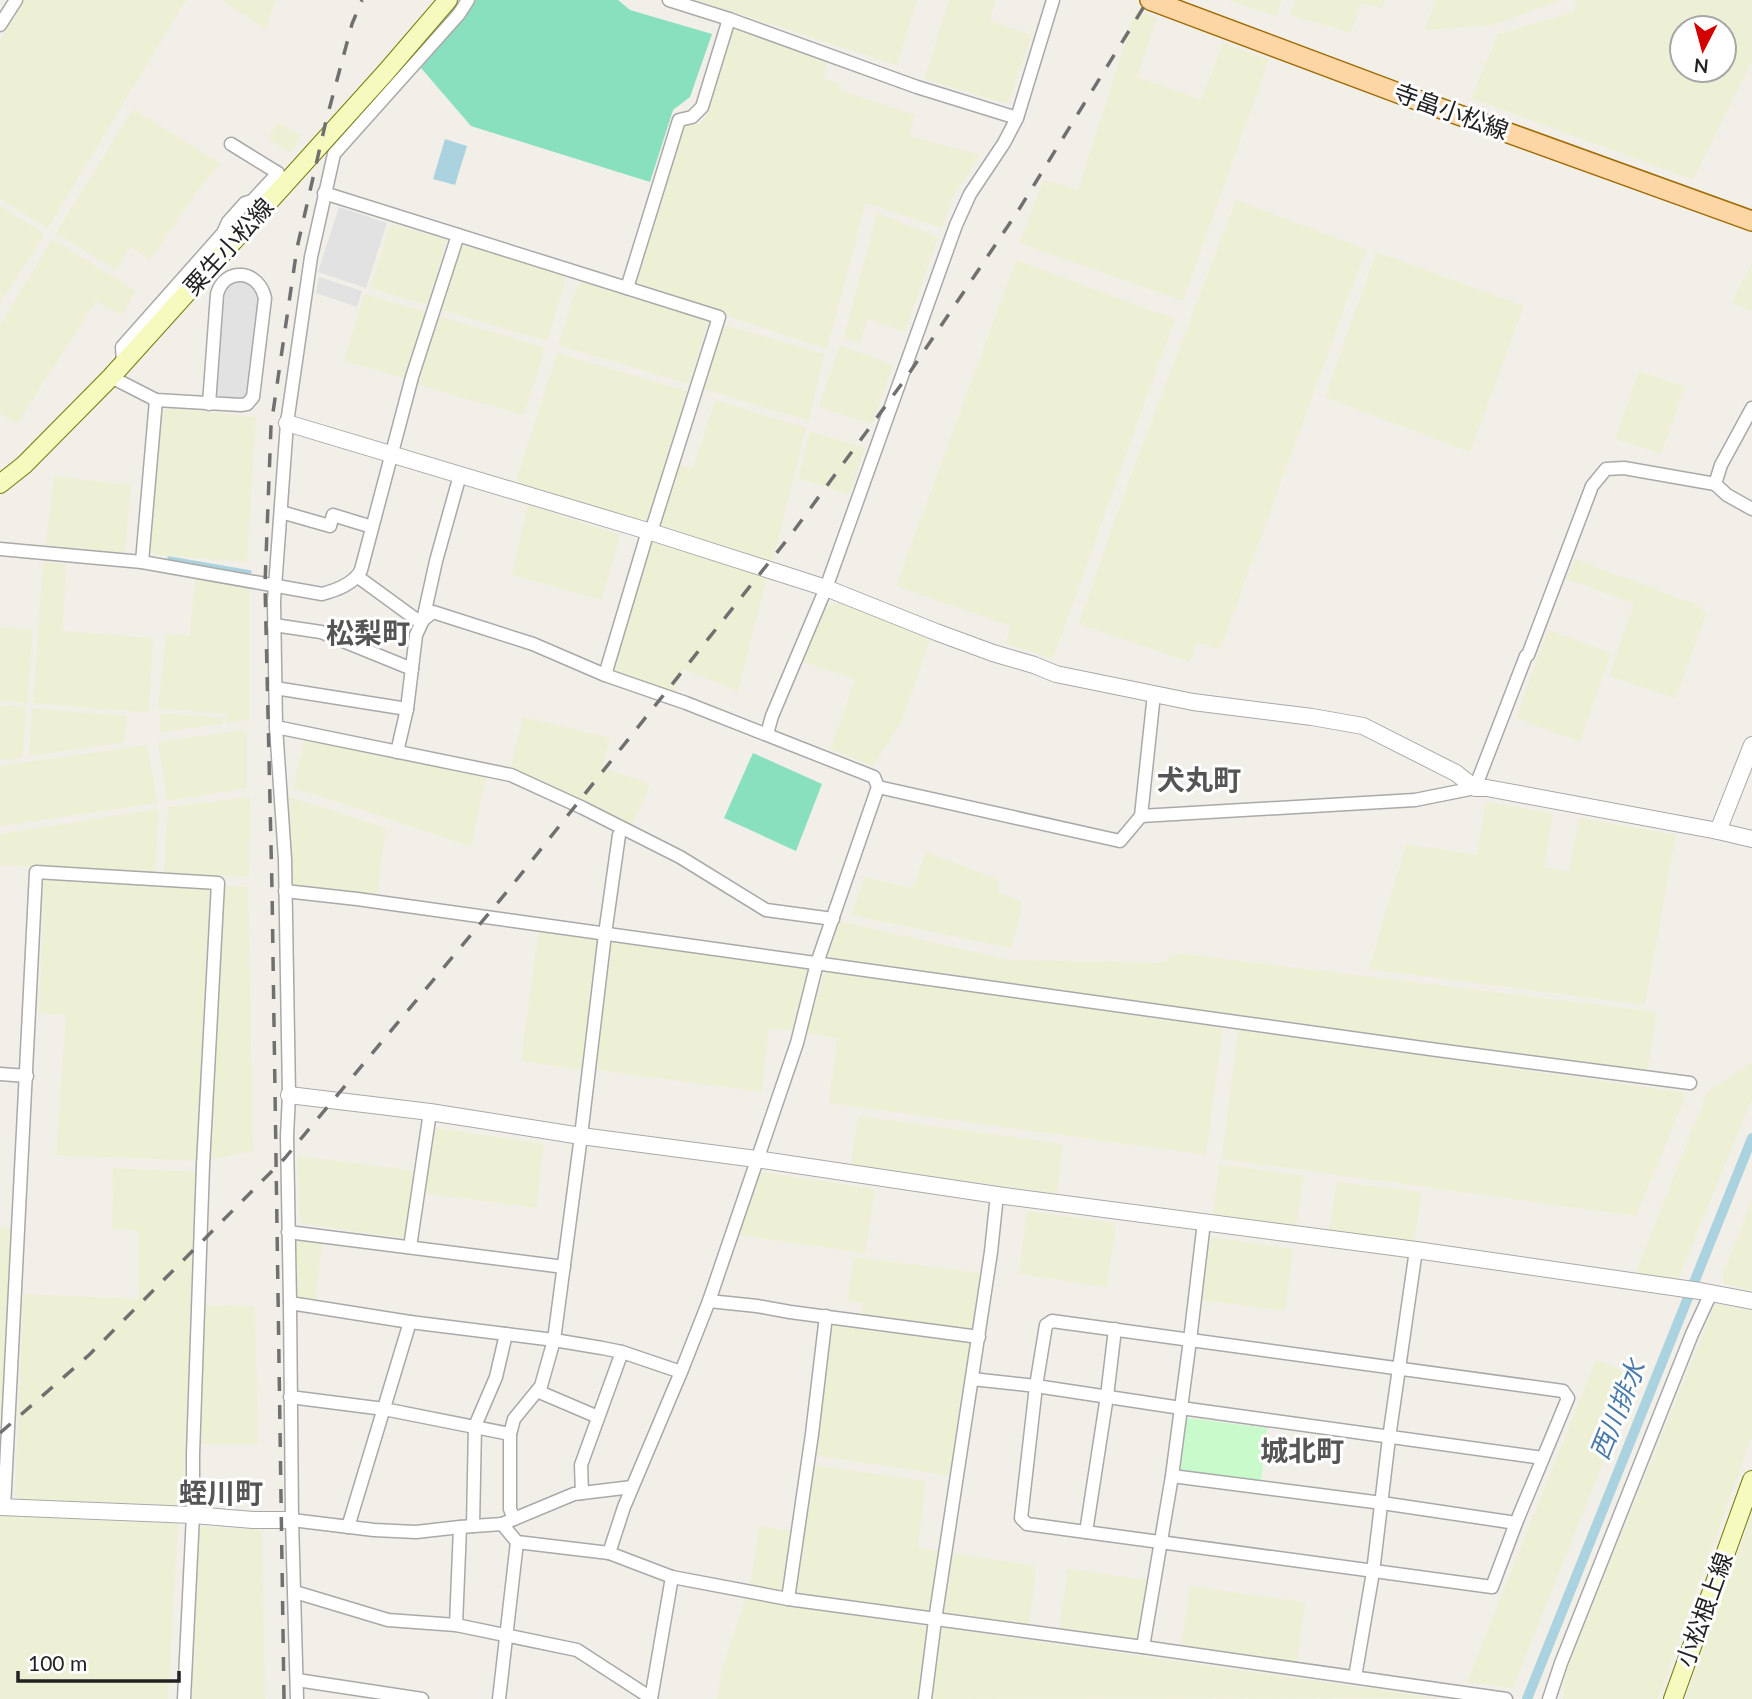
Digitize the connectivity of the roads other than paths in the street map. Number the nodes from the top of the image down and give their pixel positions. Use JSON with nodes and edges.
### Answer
{"nodes":[{"id":1,"x":16,"y":0,"type":"edge"},
{"id":2,"x":448,"y":0,"type":"edge"},
{"id":3,"x":468,"y":0,"type":"edge"},
{"id":4,"x":669,"y":0,"type":"edge"},
{"id":5,"x":1053,"y":0,"type":"edge"},
{"id":6,"x":1150,"y":0,"type":"edge"},
{"id":7,"x":729,"y":19,"type":"junction"},
{"id":8,"x":0,"y":25,"type":"edge"},
{"id":9,"x":1017,"y":118,"type":"junction"},
{"id":10,"x":231,"y":144,"type":"dead end"},
{"id":11,"x":324,"y":193,"type":"junction"},
{"id":12,"x":1752,"y":221,"type":"edge"},
{"id":13,"x":458,"y":235,"type":"junction"},
{"id":14,"x":627,"y":288,"type":"junction"},
{"id":15,"x":117,"y":370,"type":"junction"},
{"id":16,"x":156,"y":400,"type":"junction"},
{"id":17,"x":209,"y":404,"type":"junction"},
{"id":18,"x":1752,"y":408,"type":"edge"},
{"id":19,"x":287,"y":423,"type":"junction"},
{"id":20,"x":391,"y":454,"type":"junction"},
{"id":21,"x":460,"y":475,"type":"junction"},
{"id":22,"x":0,"y":484,"type":"edge"},
{"id":23,"x":1715,"y":484,"type":"junction"},
{"id":24,"x":1752,"y":509,"type":"edge"},
{"id":25,"x":281,"y":512,"type":"junction"},
{"id":26,"x":372,"y":527,"type":"junction"},
{"id":27,"x":649,"y":531,"type":"junction"},
{"id":28,"x":0,"y":549,"type":"edge"},
{"id":29,"x":142,"y":562,"type":"junction"},
{"id":30,"x":358,"y":577,"type":"junction"},
{"id":31,"x":276,"y":586,"type":"junction"},
{"id":32,"x":826,"y":588,"type":"junction"},
{"id":33,"x":423,"y":620,"type":"junction"},
{"id":34,"x":274,"y":625,"type":"junction"},
{"id":35,"x":412,"y":669,"type":"junction"},
{"id":36,"x":605,"y":674,"type":"junction"},
{"id":37,"x":275,"y":688,"type":"junction"},
{"id":38,"x":1154,"y":694,"type":"junction"},
{"id":39,"x":407,"y":709,"type":"junction"},
{"id":40,"x":276,"y":727,"type":"junction"},
{"id":41,"x":767,"y":734,"type":"junction"},
{"id":42,"x":1752,"y":745,"type":"edge"},
{"id":43,"x":397,"y":752,"type":"junction"},
{"id":44,"x":878,"y":787,"type":"junction"},
{"id":45,"x":1475,"y":788,"type":"junction"},
{"id":46,"x":1141,"y":816,"type":"junction"},
{"id":47,"x":1718,"y":831,"type":"junction"},
{"id":48,"x":619,"y":835,"type":"dead end"},
{"id":49,"x":1752,"y":839,"type":"edge"},
{"id":50,"x":285,"y":891,"type":"junction"},
{"id":51,"x":833,"y":919,"type":"junction"},
{"id":52,"x":605,"y":934,"type":"junction"},
{"id":53,"x":817,"y":963,"type":"junction"},
{"id":54,"x":0,"y":1074,"type":"edge"},
{"id":55,"x":27,"y":1076,"type":"junction"},
{"id":56,"x":1690,"y":1083,"type":"dead end"},
{"id":57,"x":289,"y":1095,"type":"junction"},
{"id":58,"x":430,"y":1112,"type":"junction"},
{"id":59,"x":581,"y":1136,"type":"junction"},
{"id":60,"x":756,"y":1159,"type":"junction"},
{"id":61,"x":997,"y":1195,"type":"junction"},
{"id":62,"x":1204,"y":1222,"type":"junction"},
{"id":63,"x":288,"y":1232,"type":"junction"},
{"id":64,"x":410,"y":1247,"type":"junction"},
{"id":65,"x":1416,"y":1250,"type":"junction"},
{"id":66,"x":564,"y":1267,"type":"junction"},
{"id":67,"x":1705,"y":1292,"type":"junction"},
{"id":68,"x":709,"y":1301,"type":"junction"},
{"id":69,"x":1752,"y":1301,"type":"edge"},
{"id":70,"x":290,"y":1303,"type":"junction"},
{"id":71,"x":826,"y":1316,"type":"junction"},
{"id":72,"x":410,"y":1322,"type":"junction"},
{"id":73,"x":1115,"y":1329,"type":"junction"},
{"id":74,"x":506,"y":1334,"type":"junction"},
{"id":75,"x":979,"y":1336,"type":"junction"},
{"id":76,"x":554,"y":1340,"type":"junction"},
{"id":77,"x":1190,"y":1340,"type":"junction"},
{"id":78,"x":622,"y":1352,"type":"junction"},
{"id":79,"x":1400,"y":1367,"type":"junction"},
{"id":80,"x":681,"y":1372,"type":"junction"},
{"id":81,"x":972,"y":1379,"type":"junction"},
{"id":82,"x":1036,"y":1386,"type":"junction"},
{"id":83,"x":537,"y":1391,"type":"junction"},
{"id":84,"x":290,"y":1396,"type":"junction"},
{"id":85,"x":1107,"y":1396,"type":"junction"},
{"id":86,"x":1181,"y":1408,"type":"junction"},
{"id":87,"x":384,"y":1409,"type":"junction"},
{"id":88,"x":598,"y":1416,"type":"junction"},
{"id":89,"x":475,"y":1426,"type":"junction"},
{"id":90,"x":510,"y":1434,"type":"junction"},
{"id":91,"x":1390,"y":1438,"type":"junction"},
{"id":92,"x":1543,"y":1458,"type":"junction"},
{"id":93,"x":1172,"y":1476,"type":"junction"},
{"id":94,"x":1752,"y":1480,"type":"edge"},
{"id":95,"x":632,"y":1488,"type":"junction"},
{"id":96,"x":582,"y":1493,"type":"junction"},
{"id":97,"x":1382,"y":1503,"type":"junction"},
{"id":98,"x":2,"y":1508,"type":"edge"},
{"id":99,"x":192,"y":1515,"type":"junction"},
{"id":100,"x":292,"y":1520,"type":"junction"},
{"id":101,"x":508,"y":1522,"type":"junction"},
{"id":102,"x":1516,"y":1523,"type":"junction"},
{"id":103,"x":467,"y":1526,"type":"junction"},
{"id":104,"x":348,"y":1527,"type":"junction"},
{"id":105,"x":1086,"y":1532,"type":"junction"},
{"id":106,"x":517,"y":1542,"type":"junction"},
{"id":107,"x":1161,"y":1543,"type":"junction"},
{"id":108,"x":609,"y":1553,"type":"junction"},
{"id":109,"x":1373,"y":1572,"type":"junction"},
{"id":110,"x":672,"y":1577,"type":"junction"},
{"id":111,"x":295,"y":1592,"type":"junction"},
{"id":112,"x":788,"y":1600,"type":"junction"},
{"id":113,"x":935,"y":1620,"type":"junction"},
{"id":114,"x":456,"y":1625,"type":"junction"},
{"id":115,"x":508,"y":1635,"type":"junction"},
{"id":116,"x":1143,"y":1647,"type":"junction"},
{"id":117,"x":1355,"y":1677,"type":"junction"},
{"id":118,"x":296,"y":1680,"type":"junction"},
{"id":119,"x":1445,"y":1695,"type":"edge"},
{"id":120,"x":651,"y":1698,"type":"edge"},
{"id":121,"x":184,"y":1699,"type":"edge"},
{"id":122,"x":297,"y":1699,"type":"edge"},
{"id":123,"x":422,"y":1699,"type":"edge"},
{"id":124,"x":499,"y":1699,"type":"edge"},
{"id":125,"x":925,"y":1699,"type":"edge"},
{"id":126,"x":1506,"y":1699,"type":"edge"},
{"id":127,"x":1549,"y":1699,"type":"edge"},
{"id":128,"x":1673,"y":1699,"type":"edge"}],
"edges":[{"from":1,"to":8,"type":"street"},
{"from":2,"to":15,"type":"main road","name":"粟生小松線"},
{"from":3,"to":11,"type":"street"},
{"from":4,"to":7,"type":"street"},
{"from":5,"to":9,"type":"street"},
{"from":6,"to":12,"type":"main road","name":"寺畠小松線"},
{"from":7,"to":9,"type":"street"},
{"from":7,"to":14,"type":"street"},
{"from":9,"to":32,"type":"street"},
{"from":10,"to":15,"type":"street"},
{"from":11,"to":13,"type":"street"},
{"from":11,"to":19,"type":"street"},
{"from":13,"to":14,"type":"street"},
{"from":13,"to":20,"type":"street"},
{"from":14,"to":27,"type":"street"},
{"from":15,"to":16,"type":"street"},
{"from":15,"to":22,"type":"main road","name":"粟生小松線"},
{"from":16,"to":17,"type":"street"},
{"from":16,"to":29,"type":"street"},
{"from":17,"to":17,"type":"street"},
{"from":18,"to":23,"type":"street"},
{"from":19,"to":20,"type":"street"},
{"from":19,"to":25,"type":"street"},
{"from":20,"to":21,"type":"street"},
{"from":20,"to":26,"type":"street"},
{"from":21,"to":27,"type":"street"},
{"from":21,"to":33,"type":"street"},
{"from":23,"to":24,"type":"street"},
{"from":23,"to":45,"type":"street"},
{"from":25,"to":26,"type":"street"},
{"from":25,"to":31,"type":"street"},
{"from":26,"to":30,"type":"street"},
{"from":27,"to":32,"type":"street"},
{"from":27,"to":36,"type":"street"},
{"from":28,"to":29,"type":"street"},
{"from":29,"to":31,"type":"street"},
{"from":30,"to":31,"type":"street"},
{"from":30,"to":33,"type":"street"},
{"from":31,"to":34,"type":"street"},
{"from":32,"to":38,"type":"street"},
{"from":32,"to":41,"type":"street"},
{"from":33,"to":35,"type":"street"},
{"from":33,"to":36,"type":"street"},
{"from":34,"to":35,"type":"street"},
{"from":34,"to":37,"type":"street"},
{"from":35,"to":39,"type":"street"},
{"from":36,"to":41,"type":"street"},
{"from":37,"to":39,"type":"street"},
{"from":37,"to":40,"type":"street"},
{"from":38,"to":45,"type":"street"},
{"from":38,"to":46,"type":"street"},
{"from":39,"to":43,"type":"street"},
{"from":40,"to":43,"type":"street"},
{"from":40,"to":50,"type":"street"},
{"from":41,"to":44,"type":"street"},
{"from":42,"to":47,"type":"street"},
{"from":43,"to":51,"type":"street"},
{"from":44,"to":46,"type":"street"},
{"from":44,"to":51,"type":"street"},
{"from":45,"to":46,"type":"street"},
{"from":45,"to":47,"type":"street"},
{"from":47,"to":49,"type":"street"},
{"from":48,"to":52,"type":"street"},
{"from":50,"to":52,"type":"street"},
{"from":50,"to":57,"type":"street"},
{"from":51,"to":53,"type":"street"},
{"from":52,"to":53,"type":"street"},
{"from":52,"to":59,"type":"street"},
{"from":53,"to":56,"type":"street"},
{"from":53,"to":60,"type":"street"},
{"from":54,"to":55,"type":"street"},
{"from":55,"to":98,"type":"street"},
{"from":55,"to":99,"type":"street"},
{"from":57,"to":58,"type":"street"},
{"from":57,"to":63,"type":"street"},
{"from":58,"to":59,"type":"street"},
{"from":58,"to":64,"type":"street"},
{"from":59,"to":60,"type":"street"},
{"from":59,"to":66,"type":"street"},
{"from":60,"to":61,"type":"street"},
{"from":60,"to":68,"type":"street"},
{"from":61,"to":62,"type":"street"},
{"from":61,"to":75,"type":"street"},
{"from":62,"to":65,"type":"street"},
{"from":62,"to":77,"type":"street"},
{"from":63,"to":64,"type":"street"},
{"from":63,"to":70,"type":"street"},
{"from":64,"to":66,"type":"street"},
{"from":65,"to":67,"type":"street"},
{"from":65,"to":79,"type":"street"},
{"from":66,"to":76,"type":"street"},
{"from":67,"to":69,"type":"street"},
{"from":67,"to":127,"type":"street"},
{"from":68,"to":71,"type":"street"},
{"from":68,"to":80,"type":"street"},
{"from":70,"to":72,"type":"street"},
{"from":70,"to":84,"type":"street"},
{"from":71,"to":75,"type":"street"},
{"from":71,"to":112,"type":"street"},
{"from":72,"to":74,"type":"street"},
{"from":72,"to":87,"type":"street"},
{"from":73,"to":77,"type":"street"},
{"from":73,"to":82,"type":"street"},
{"from":73,"to":85,"type":"street"},
{"from":74,"to":76,"type":"street"},
{"from":74,"to":89,"type":"street"},
{"from":75,"to":81,"type":"street"},
{"from":76,"to":78,"type":"street"},
{"from":76,"to":83,"type":"street"},
{"from":77,"to":79,"type":"street"},
{"from":77,"to":86,"type":"street"},
{"from":78,"to":80,"type":"street"},
{"from":78,"to":88,"type":"street"},
{"from":79,"to":91,"type":"street"},
{"from":79,"to":92,"type":"street"},
{"from":80,"to":95,"type":"street"},
{"from":81,"to":82,"type":"street"},
{"from":81,"to":113,"type":"street"},
{"from":82,"to":85,"type":"street"},
{"from":82,"to":105,"type":"street"},
{"from":83,"to":88,"type":"street"},
{"from":83,"to":90,"type":"street"},
{"from":84,"to":87,"type":"street"},
{"from":84,"to":100,"type":"street"},
{"from":85,"to":86,"type":"street"},
{"from":85,"to":105,"type":"street"},
{"from":86,"to":91,"type":"street"},
{"from":86,"to":93,"type":"street"},
{"from":87,"to":89,"type":"street"},
{"from":87,"to":104,"type":"street"},
{"from":88,"to":96,"type":"street"},
{"from":89,"to":90,"type":"street"},
{"from":89,"to":103,"type":"street"},
{"from":90,"to":101,"type":"street"},
{"from":91,"to":92,"type":"street"},
{"from":91,"to":97,"type":"street"},
{"from":92,"to":102,"type":"street"},
{"from":93,"to":97,"type":"street"},
{"from":93,"to":107,"type":"street"},
{"from":94,"to":128,"type":"main road","name":"小松根上線"},
{"from":95,"to":96,"type":"street"},
{"from":95,"to":108,"type":"street"},
{"from":96,"to":101,"type":"street"},
{"from":97,"to":102,"type":"street"},
{"from":97,"to":109,"type":"street"},
{"from":98,"to":99,"type":"street"},
{"from":99,"to":100,"type":"street"},
{"from":99,"to":121,"type":"street"},
{"from":100,"to":104,"type":"street"},
{"from":100,"to":111,"type":"street"},
{"from":101,"to":103,"type":"street"},
{"from":101,"to":106,"type":"street"},
{"from":102,"to":109,"type":"street"},
{"from":103,"to":104,"type":"street"},
{"from":103,"to":114,"type":"street"},
{"from":105,"to":107,"type":"street"},
{"from":106,"to":108,"type":"street"},
{"from":106,"to":115,"type":"street"},
{"from":107,"to":109,"type":"street"},
{"from":107,"to":116,"type":"street"},
{"from":108,"to":110,"type":"street"},
{"from":109,"to":117,"type":"street"},
{"from":110,"to":112,"type":"street"},
{"from":110,"to":120,"type":"street"},
{"from":111,"to":114,"type":"street"},
{"from":111,"to":118,"type":"street"},
{"from":112,"to":113,"type":"street"},
{"from":113,"to":116,"type":"street"},
{"from":113,"to":125,"type":"street"},
{"from":114,"to":115,"type":"street"},
{"from":115,"to":120,"type":"street"},
{"from":115,"to":124,"type":"street"},
{"from":116,"to":117,"type":"street"},
{"from":117,"to":119,"type":"street"},
{"from":118,"to":122,"type":"street"},
{"from":118,"to":123,"type":"street"},
{"from":119,"to":126,"type":"street"}]}
